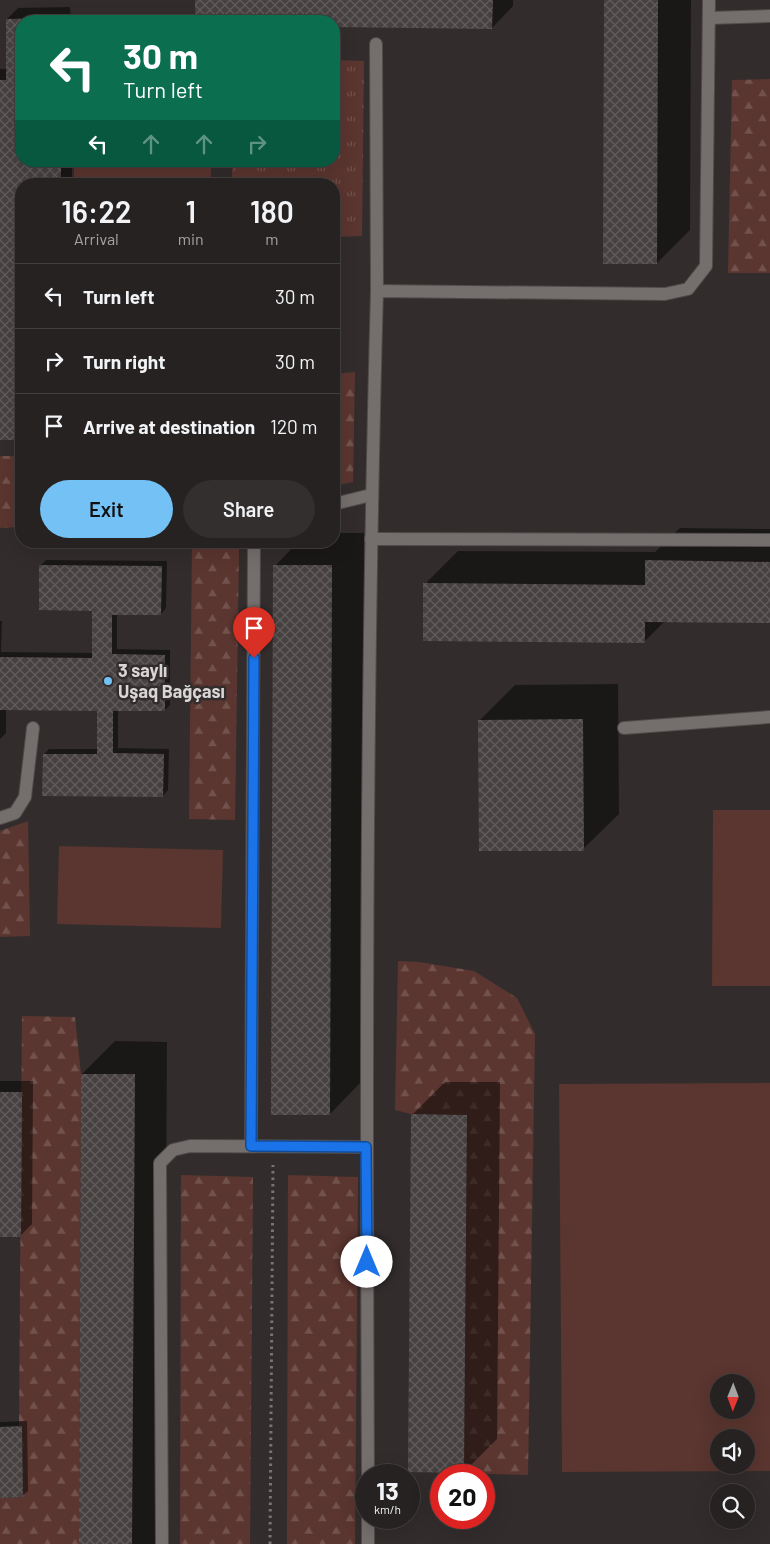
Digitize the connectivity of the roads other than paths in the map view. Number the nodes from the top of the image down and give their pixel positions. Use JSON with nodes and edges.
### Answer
{"nodes":[{"id":1,"x":709,"y":0,"type":"edge"},
{"id":2,"x":770,"y":16,"type":"edge"},
{"id":3,"x":709,"y":18,"type":"junction"},
{"id":4,"x":376,"y":44,"type":"dead end"},
{"id":5,"x":377,"y":291,"type":"junction"},
{"id":6,"x":371,"y":495,"type":"junction"},
{"id":7,"x":340,"y":503,"type":"edge"},
{"id":8,"x":371,"y":539,"type":"junction"},
{"id":9,"x":770,"y":540,"type":"edge"},
{"id":10,"x":254,"y":548,"type":"edge"},
{"id":11,"x":770,"y":717,"type":"edge"},
{"id":12,"x":33,"y":728,"type":"dead end"},
{"id":13,"x":624,"y":728,"type":"dead end"},
{"id":14,"x":0,"y":818,"type":"edge"},
{"id":15,"x":251,"y":1146,"type":"junction"},
{"id":16,"x":366,"y":1147,"type":"junction"},
{"id":17,"x":368,"y":1464,"type":"edge"},
{"id":18,"x":368,"y":1529,"type":"edge"},
{"id":19,"x":162,"y":1544,"type":"edge"},
{"id":20,"x":368,"y":1544,"type":"edge"}],
"edges":[{"from":1,"to":3,"type":"street"},
{"from":2,"to":3,"type":"street"},
{"from":3,"to":5,"type":"street"},
{"from":4,"to":5,"type":"street"},
{"from":5,"to":6,"type":"street"},
{"from":6,"to":7,"type":"street"},
{"from":6,"to":8,"type":"street"},
{"from":8,"to":9,"type":"street"},
{"from":8,"to":16,"type":"street"},
{"from":10,"to":15,"type":"street"},
{"from":11,"to":13,"type":"street"},
{"from":12,"to":14,"type":"street"},
{"from":15,"to":16,"type":"street"},
{"from":15,"to":19,"type":"street"},
{"from":16,"to":17,"type":"street"},
{"from":18,"to":20,"type":"street"}]}
